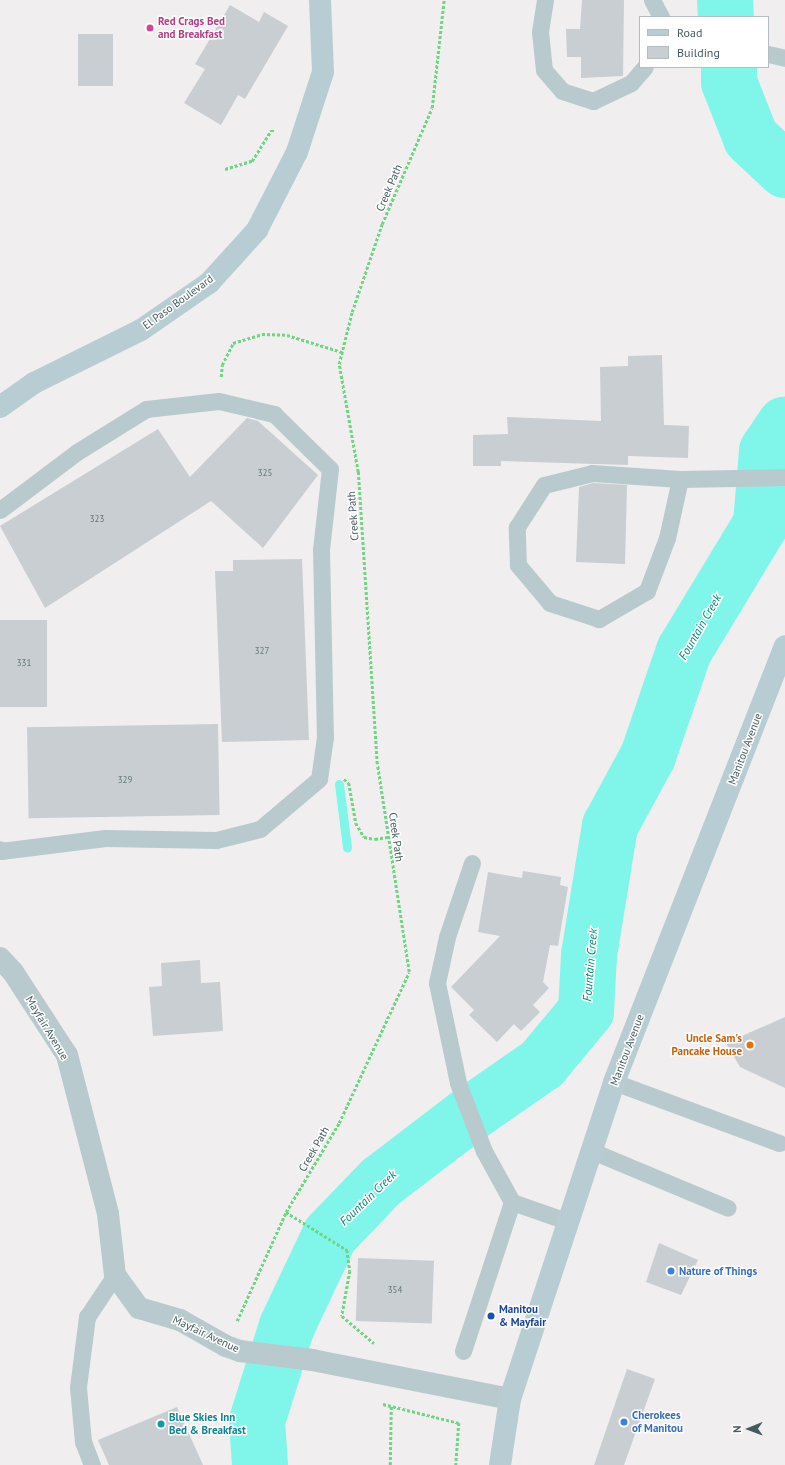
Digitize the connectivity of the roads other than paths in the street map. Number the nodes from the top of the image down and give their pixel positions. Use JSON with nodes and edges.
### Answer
{"nodes":[{"id":1,"x":320,"y":0,"type":"edge"},
{"id":2,"x":545,"y":0,"type":"edge"},
{"id":3,"x":652,"y":0,"type":"edge"},
{"id":4,"x":661,"y":16,"type":"edge"},
{"id":5,"x":769,"y":54,"type":"edge"},
{"id":6,"x":785,"y":58,"type":"edge"},
{"id":7,"x":644,"y":68,"type":"edge"},
{"id":8,"x":0,"y":407,"type":"edge"},
{"id":9,"x":785,"y":477,"type":"edge"},
{"id":10,"x":680,"y":479,"type":"junction"},
{"id":11,"x":0,"y":510,"type":"edge"},
{"id":12,"x":785,"y":646,"type":"edge"},
{"id":13,"x":0,"y":850,"type":"edge"},
{"id":14,"x":472,"y":863,"type":"dead end"},
{"id":15,"x":0,"y":958,"type":"edge"},
{"id":16,"x":614,"y":1082,"type":"junction"},
{"id":17,"x":779,"y":1143,"type":"dead end"},
{"id":18,"x":592,"y":1151,"type":"junction"},
{"id":19,"x":512,"y":1202,"type":"junction"},
{"id":20,"x":728,"y":1208,"type":"dead end"},
{"id":21,"x":569,"y":1222,"type":"junction"},
{"id":22,"x":115,"y":1275,"type":"junction"},
{"id":23,"x":464,"y":1351,"type":"dead end"},
{"id":24,"x":510,"y":1399,"type":"junction"},
{"id":25,"x":92,"y":1465,"type":"edge"},
{"id":26,"x":500,"y":1465,"type":"edge"}],
"edges":[{"from":1,"to":8,"type":"main road","name":"El Paso Boulevard"},
{"from":2,"to":7,"type":"lane"},
{"from":3,"to":4,"type":"lane"},
{"from":5,"to":6,"type":"lane"},
{"from":9,"to":10,"type":"lane"},
{"from":10,"to":10,"type":"lane"},
{"from":11,"to":13,"type":"lane"},
{"from":12,"to":16,"type":"main road","name":"Manitou Avenue"},
{"from":14,"to":19,"type":"lane"},
{"from":15,"to":22,"type":"street","name":"Mayfair Avenue"},
{"from":16,"to":17,"type":"lane"},
{"from":16,"to":18,"type":"main road","name":"Manitou Avenue"},
{"from":18,"to":20,"type":"lane"},
{"from":18,"to":21,"type":"main road","name":"Manitou Avenue"},
{"from":19,"to":21,"type":"lane"},
{"from":19,"to":23,"type":"lane"},
{"from":21,"to":24,"type":"main road","name":"Manitou Avenue"},
{"from":22,"to":24,"type":"street","name":"Mayfair Avenue"},
{"from":22,"to":25,"type":"lane"},
{"from":24,"to":26,"type":"main road","name":"Manitou Avenue"}]}
